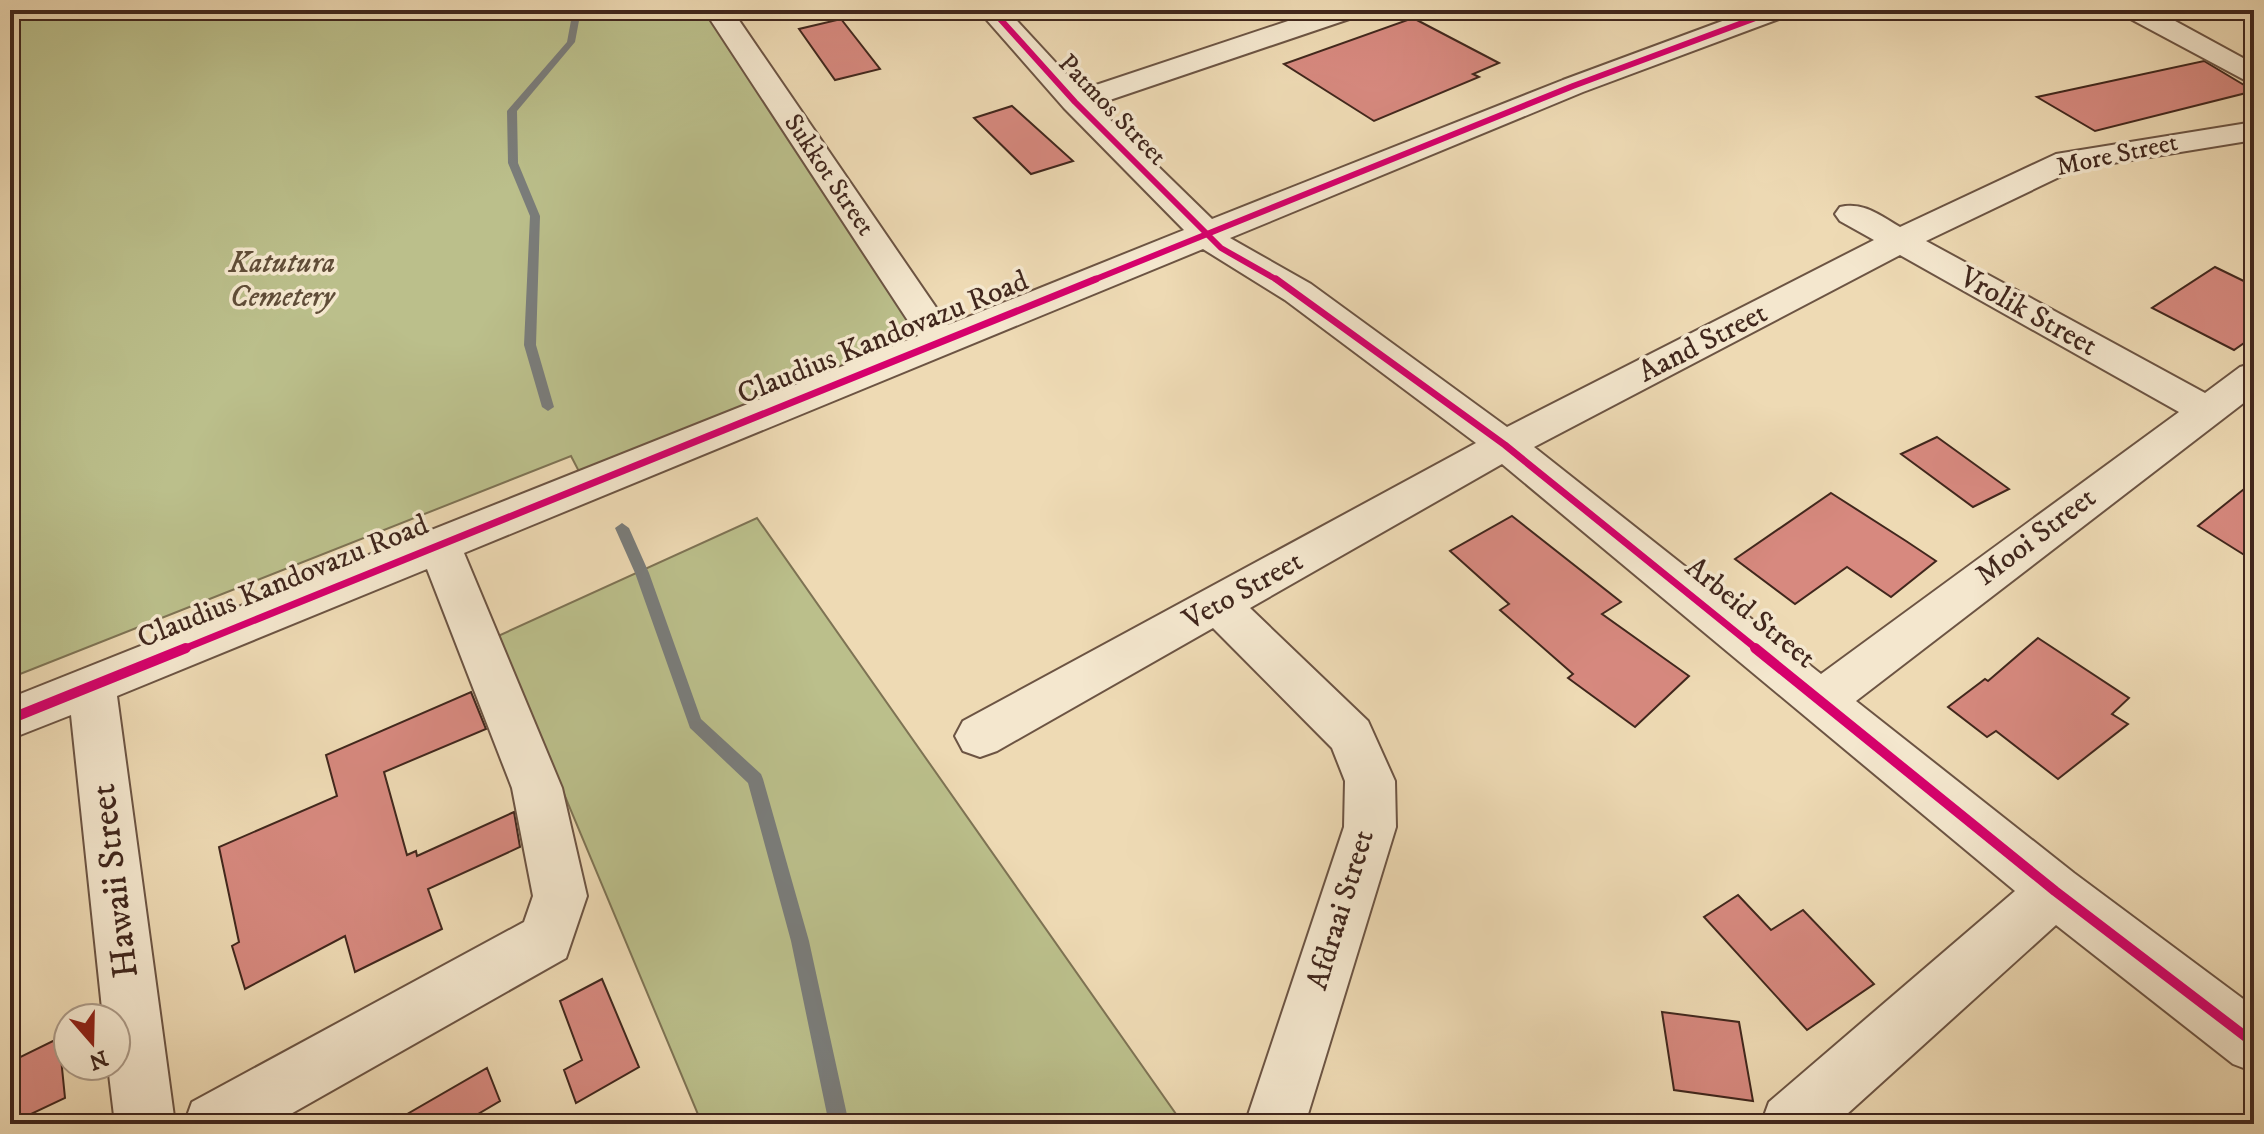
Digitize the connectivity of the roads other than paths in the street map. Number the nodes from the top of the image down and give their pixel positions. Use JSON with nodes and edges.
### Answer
{"nodes":[{"id":1,"x":718,"y":10,"type":"edge"},
{"id":2,"x":992,"y":10,"type":"edge"},
{"id":3,"x":1348,"y":10,"type":"edge"},
{"id":4,"x":1777,"y":10,"type":"edge"},
{"id":5,"x":2135,"y":10,"type":"edge"},
{"id":6,"x":2254,"y":76,"type":"edge"},
{"id":7,"x":1075,"y":102,"type":"junction"},
{"id":8,"x":2254,"y":131,"type":"edge"},
{"id":9,"x":1852,"y":214,"type":"dead end"},
{"id":10,"x":1206,"y":235,"type":"junction"},
{"id":11,"x":1901,"y":241,"type":"junction"},
{"id":12,"x":940,"y":341,"type":"junction"},
{"id":13,"x":2254,"y":376,"type":"edge"},
{"id":14,"x":2205,"y":410,"type":"junction"},
{"id":15,"x":1505,"y":445,"type":"junction"},
{"id":16,"x":439,"y":545,"type":"junction"},
{"id":17,"x":1218,"y":605,"type":"junction"},
{"id":18,"x":92,"y":686,"type":"junction"},
{"id":19,"x":1820,"y":701,"type":"junction"},
{"id":20,"x":10,"y":719,"type":"edge"},
{"id":21,"x":980,"y":736,"type":"dead end"},
{"id":22,"x":2055,"y":891,"type":"junction"},
{"id":23,"x":2254,"y":1043,"type":"edge"},
{"id":24,"x":145,"y":1124,"type":"edge"},
{"id":25,"x":214,"y":1124,"type":"edge"},
{"id":26,"x":1275,"y":1124,"type":"edge"},
{"id":27,"x":1791,"y":1124,"type":"edge"}],
"edges":[{"from":1,"to":12,"type":"street","name":"Sukkot Street"},
{"from":2,"to":7,"type":"street","name":"Patmos Street"},
{"from":3,"to":7,"type":"street"},
{"from":4,"to":10,"type":"street","name":"Claudius Kandovazu Road"},
{"from":5,"to":6,"type":"street"},
{"from":7,"to":10,"type":"street","name":"Patmos Street"},
{"from":8,"to":11,"type":"street","name":"More Street"},
{"from":9,"to":11,"type":"street","name":"Vrolik Street"},
{"from":10,"to":12,"type":"street","name":"Claudius Kandovazu Road"},
{"from":10,"to":15,"type":"street","name":"Arbeid Street"},
{"from":11,"to":14,"type":"street","name":"Vrolik Street"},
{"from":11,"to":15,"type":"street","name":"Aand Street"},
{"from":12,"to":16,"type":"street","name":"Claudius Kandovazu Road"},
{"from":13,"to":14,"type":"street","name":"Mooi Street"},
{"from":14,"to":19,"type":"street","name":"Mooi Street"},
{"from":15,"to":17,"type":"street","name":"Veto Street"},
{"from":15,"to":19,"type":"street","name":"Arbeid Street"},
{"from":16,"to":18,"type":"street","name":"Claudius Kandovazu Road"},
{"from":16,"to":25,"type":"street"},
{"from":17,"to":21,"type":"street","name":"Veto Street"},
{"from":17,"to":26,"type":"street","name":"Afdraai Street"},
{"from":18,"to":20,"type":"street","name":"Claudius Kandovazu Road"},
{"from":18,"to":24,"type":"street","name":"Hawaii Street"},
{"from":19,"to":22,"type":"street","name":"Arbeid Street"},
{"from":22,"to":23,"type":"street","name":"Arbeid Street"},
{"from":22,"to":27,"type":"street"}]}
